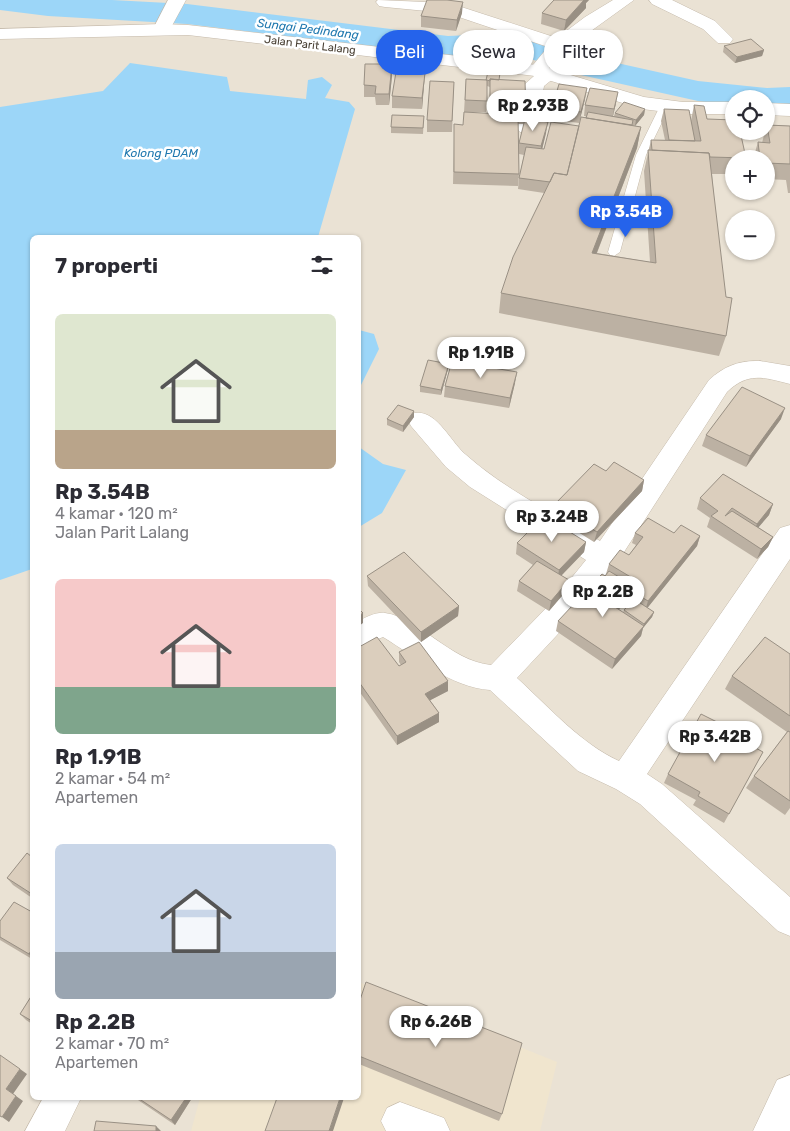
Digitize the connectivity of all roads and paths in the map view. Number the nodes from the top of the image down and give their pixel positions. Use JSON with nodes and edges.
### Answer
{"nodes":[{"id":1,"x":625,"y":0,"type":"edge"},
{"id":2,"x":658,"y":0,"type":"edge"},
{"id":3,"x":177,"y":1,"type":"edge"},
{"id":4,"x":386,"y":2,"type":"dead end"},
{"id":5,"x":164,"y":25,"type":"junction"},
{"id":6,"x":582,"y":30,"type":"edge"},
{"id":7,"x":0,"y":34,"type":"edge"},
{"id":8,"x":724,"y":39,"type":"dead end"},
{"id":9,"x":544,"y":57,"type":"edge"},
{"id":10,"x":544,"y":59,"type":"edge"},
{"id":11,"x":544,"y":70,"type":"edge"},
{"id":12,"x":578,"y":75,"type":"edge"},
{"id":13,"x":665,"y":106,"type":"junction"},
{"id":14,"x":725,"y":108,"type":"edge"},
{"id":15,"x":775,"y":109,"type":"edge"},
{"id":16,"x":790,"y":110,"type":"edge"},
{"id":17,"x":527,"y":128,"type":"edge"},
{"id":18,"x":614,"y":252,"type":"dead end"},
{"id":19,"x":790,"y":375,"type":"edge"},
{"id":20,"x":420,"y":420,"type":"dead end"},
{"id":21,"x":790,"y":536,"type":"edge"},
{"id":22,"x":605,"y":558,"type":"junction"},
{"id":23,"x":361,"y":634,"type":"edge"},
{"id":24,"x":497,"y":678,"type":"junction"},
{"id":25,"x":626,"y":778,"type":"junction"},
{"id":26,"x":790,"y":919,"type":"edge"},
{"id":27,"x":790,"y":1093,"type":"edge"},
{"id":28,"x":62,"y":1100,"type":"edge"},
{"id":29,"x":44,"y":1131,"type":"edge"},
{"id":30,"x":772,"y":1131,"type":"edge"}],
"edges":[{"from":1,"to":6,"type":"street"},
{"from":2,"to":8,"type":"street"},
{"from":3,"to":5,"type":"street"},
{"from":4,"to":9,"type":"street"},
{"from":5,"to":7,"type":"street","name":"Jalan Parit Lalang"},
{"from":5,"to":10,"type":"street","name":"Jalan Parit Lalang"},
{"from":11,"to":17,"type":"street"},
{"from":12,"to":13,"type":"street","name":"Jalan Parit Lalang"},
{"from":13,"to":14,"type":"street","name":"Jalan Parit Lalang"},
{"from":13,"to":18,"type":"lane"},
{"from":15,"to":16,"type":"street"},
{"from":19,"to":22,"type":"street"},
{"from":20,"to":22,"type":"street"},
{"from":21,"to":25,"type":"street"},
{"from":22,"to":24,"type":"street"},
{"from":23,"to":24,"type":"street"},
{"from":24,"to":25,"type":"street"},
{"from":25,"to":26,"type":"street"},
{"from":27,"to":30,"type":"street"},
{"from":28,"to":29,"type":"street"}]}
